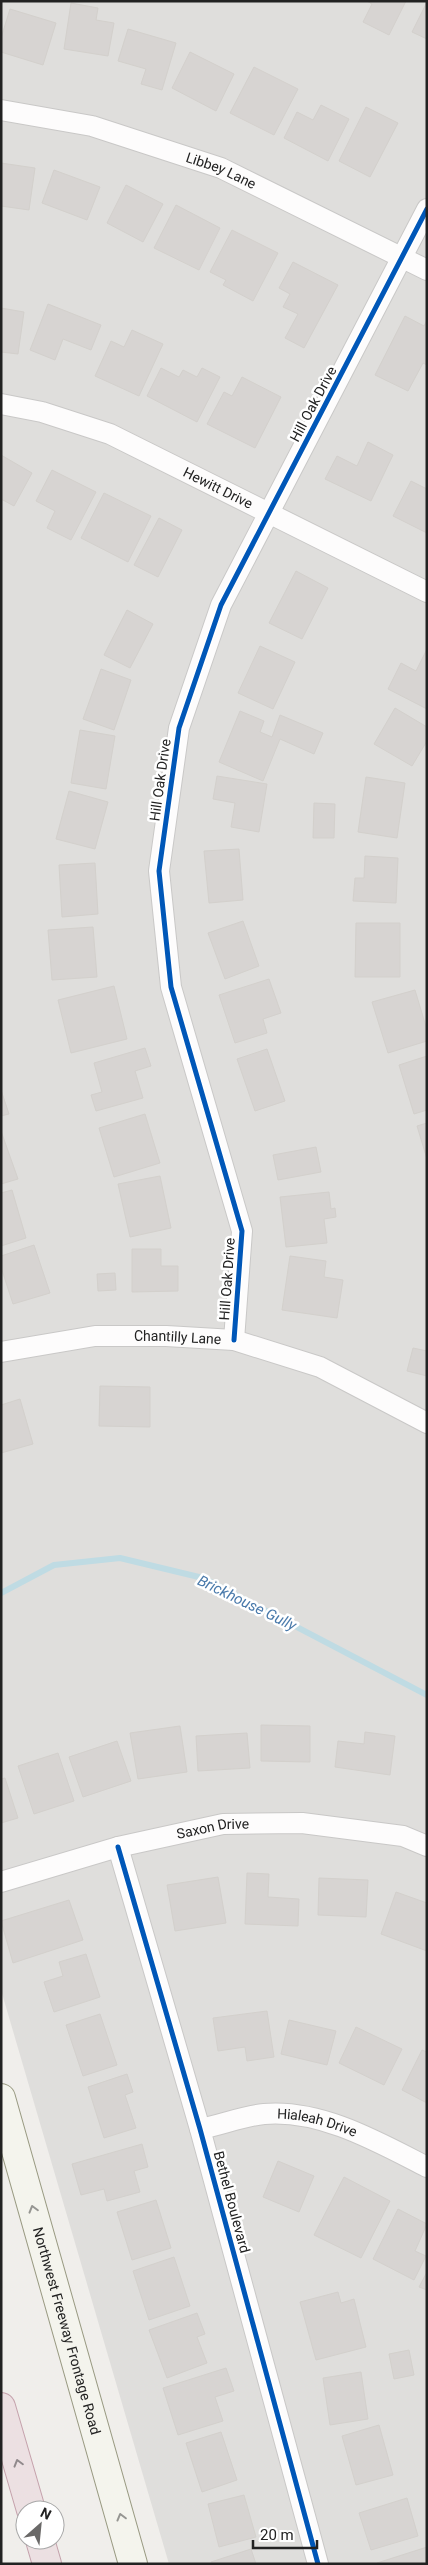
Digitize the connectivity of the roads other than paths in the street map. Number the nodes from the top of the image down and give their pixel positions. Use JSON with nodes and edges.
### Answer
{"nodes":[{"id":1,"x":1,"y":110,"type":"edge"},
{"id":2,"x":427,"y":209,"type":"edge"},
{"id":3,"x":402,"y":258,"type":"junction"},
{"id":4,"x":427,"y":270,"type":"edge"},
{"id":5,"x":1,"y":404,"type":"edge"},
{"id":6,"x":269,"y":513,"type":"junction"},
{"id":7,"x":427,"y":592,"type":"edge"},
{"id":8,"x":234,"y":1340,"type":"junction"},
{"id":9,"x":1,"y":1352,"type":"edge"},
{"id":10,"x":427,"y":1423,"type":"edge"},
{"id":11,"x":427,"y":1846,"type":"edge"},
{"id":12,"x":118,"y":1847,"type":"junction"},
{"id":13,"x":1,"y":1882,"type":"edge"},
{"id":14,"x":1,"y":2098,"type":"edge"},
{"id":15,"x":200,"y":2129,"type":"junction"},
{"id":16,"x":427,"y":2167,"type":"edge"},
{"id":17,"x":1,"y":2407,"type":"edge"},
{"id":18,"x":28,"y":2500,"type":"edge"},
{"id":19,"x":43,"y":2550,"type":"edge"},
{"id":20,"x":47,"y":2564,"type":"edge"},
{"id":21,"x":133,"y":2564,"type":"edge"},
{"id":22,"x":318,"y":2564,"type":"edge"}],
"edges":[{"from":1,"to":3,"type":"street","name":"Libbey Lane"},
{"from":2,"to":3,"type":"street","name":"Hill Oak Drive"},
{"from":3,"to":4,"type":"street","name":"Libbey Lane"},
{"from":3,"to":6,"type":"street","name":"Hill Oak Drive"},
{"from":5,"to":6,"type":"street","name":"Hewitt Drive"},
{"from":6,"to":7,"type":"street","name":"Hewitt Drive"},
{"from":6,"to":8,"type":"street","name":"Hill Oak Drive"},
{"from":8,"to":9,"type":"street","name":"Chantilly Lane"},
{"from":8,"to":10,"type":"street","name":"Chantilly Lane"},
{"from":11,"to":12,"type":"street","name":"Saxon Drive"},
{"from":12,"to":13,"type":"street","name":"Saxon Drive"},
{"from":12,"to":15,"type":"street","name":"Bethel Boulevard"},
{"from":21,"to":14,"type":"main road","name":"Northwest Freeway Frontage Road","one_way":true},
{"from":15,"to":16,"type":"street","name":"Hialeah Drive"},
{"from":15,"to":22,"type":"street","name":"Bethel Boulevard"},
{"from":18,"to":17,"type":"highway","one_way":true},
{"from":19,"to":20,"type":"highway"}]}
